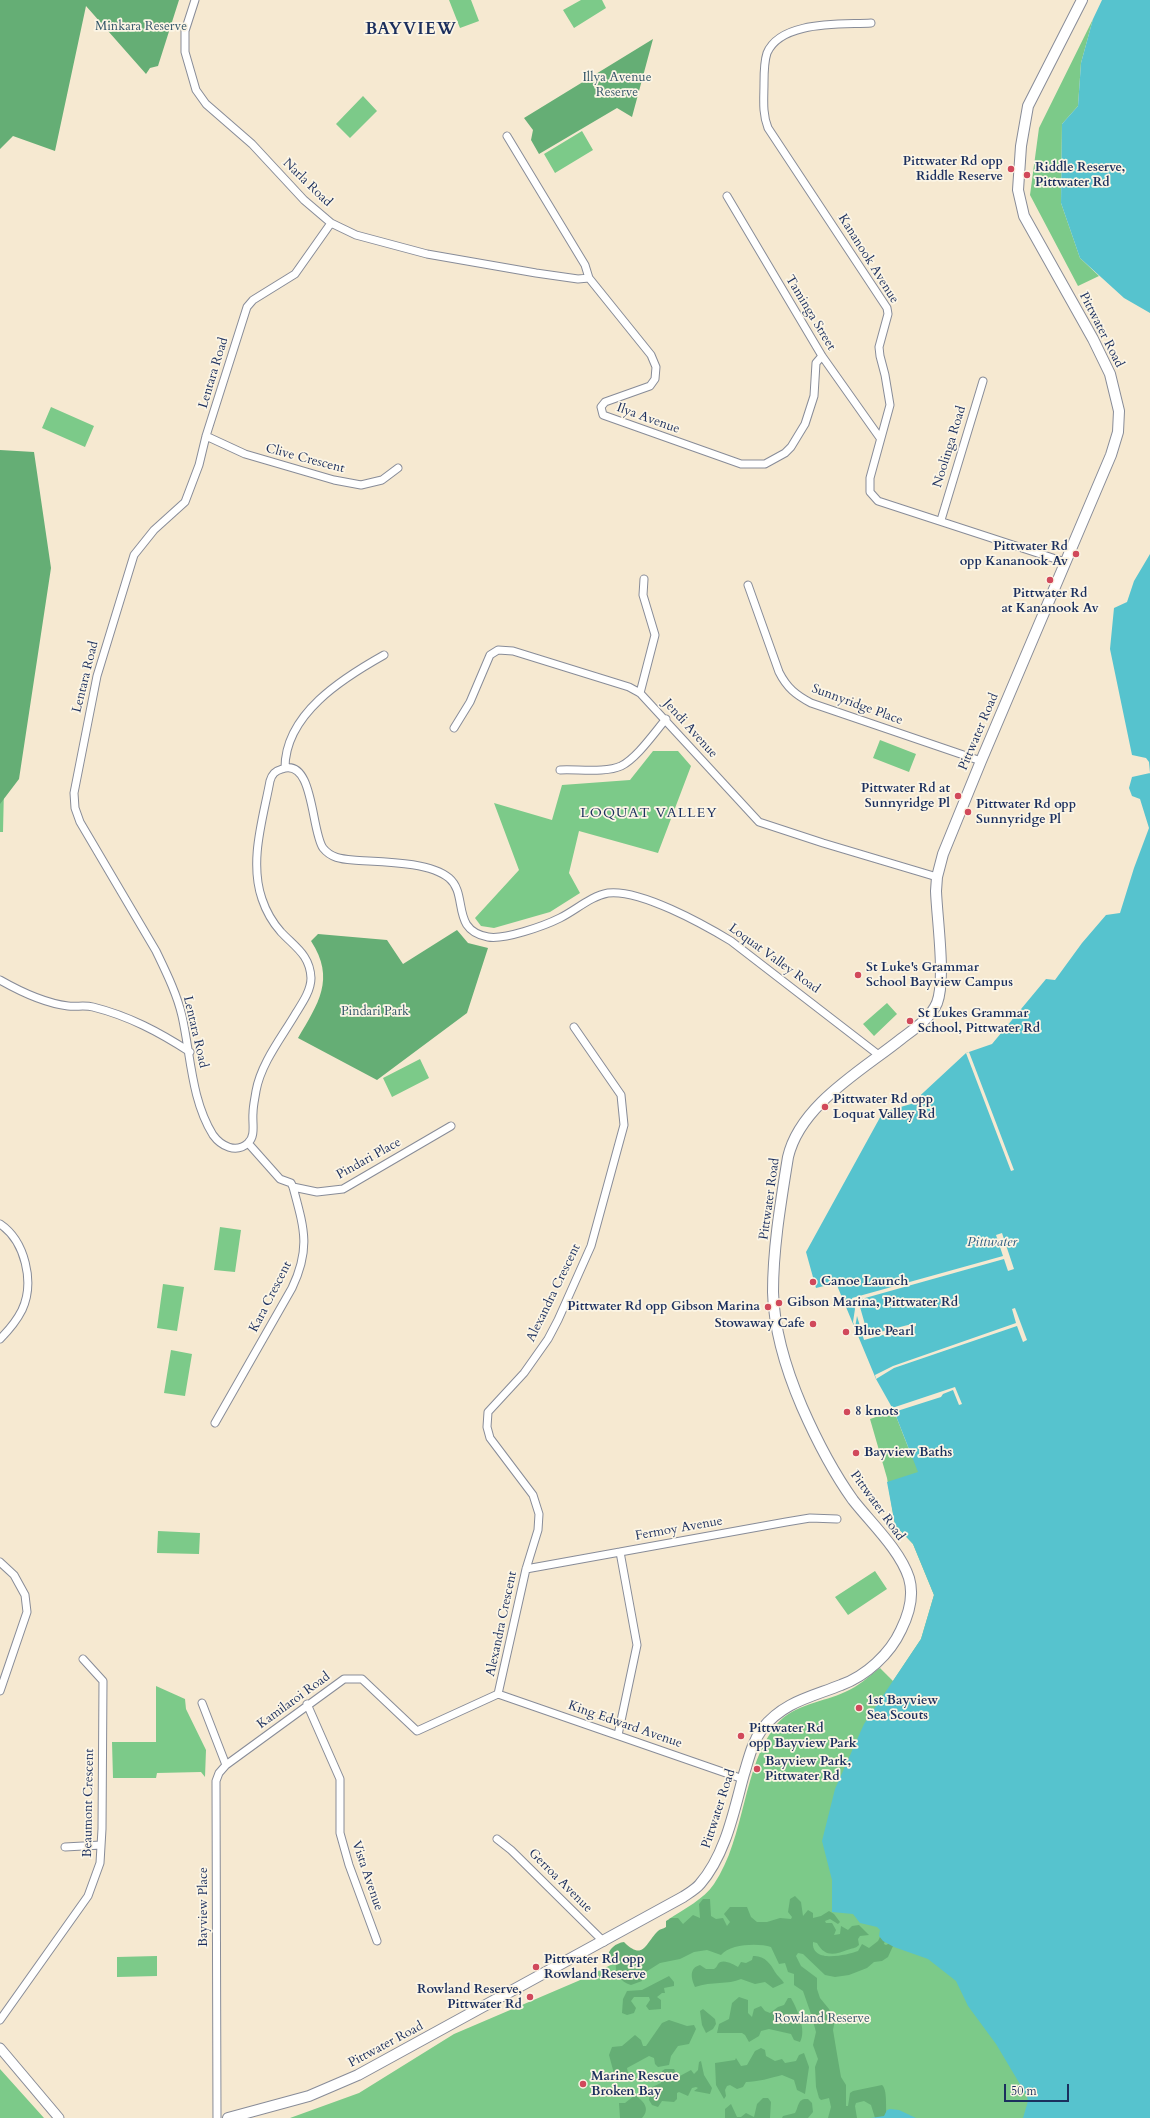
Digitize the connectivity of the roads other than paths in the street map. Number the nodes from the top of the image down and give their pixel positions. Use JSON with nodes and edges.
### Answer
{"nodes":[{"id":1,"x":195,"y":0,"type":"edge"},
{"id":2,"x":1082,"y":0,"type":"edge"},
{"id":3,"x":871,"y":23,"type":"dead end"},
{"id":4,"x":507,"y":136,"type":"dead end"},
{"id":5,"x":727,"y":196,"type":"dead end"},
{"id":6,"x":331,"y":223,"type":"junction"},
{"id":7,"x":589,"y":278,"type":"junction"},
{"id":8,"x":822,"y":356,"type":"junction"},
{"id":9,"x":983,"y":381,"type":"dead end"},
{"id":10,"x":206,"y":436,"type":"junction"},
{"id":11,"x":880,"y":438,"type":"junction"},
{"id":12,"x":398,"y":468,"type":"dead end"},
{"id":13,"x":941,"y":520,"type":"junction"},
{"id":14,"x":1065,"y":562,"type":"junction"},
{"id":15,"x":644,"y":579,"type":"dead end"},
{"id":16,"x":748,"y":585,"type":"dead end"},
{"id":17,"x":384,"y":655,"type":"dead end"},
{"id":18,"x":640,"y":694,"type":"junction"},
{"id":19,"x":666,"y":719,"type":"junction"},
{"id":20,"x":454,"y":728,"type":"dead end"},
{"id":21,"x":980,"y":761,"type":"junction"},
{"id":22,"x":285,"y":768,"type":"junction"},
{"id":23,"x":560,"y":770,"type":"dead end"},
{"id":24,"x":937,"y":877,"type":"junction"},
{"id":25,"x":0,"y":980,"type":"edge"},
{"id":26,"x":574,"y":1027,"type":"dead end"},
{"id":27,"x":190,"y":1052,"type":"junction"},
{"id":28,"x":880,"y":1056,"type":"junction"},
{"id":29,"x":451,"y":1126,"type":"dead end"},
{"id":30,"x":248,"y":1143,"type":"junction"},
{"id":31,"x":293,"y":1187,"type":"junction"},
{"id":32,"x":0,"y":1224,"type":"edge"},
{"id":33,"x":0,"y":1339,"type":"edge"},
{"id":34,"x":215,"y":1423,"type":"dead end"},
{"id":35,"x":837,"y":1519,"type":"dead end"},
{"id":36,"x":620,"y":1552,"type":"junction"},
{"id":37,"x":0,"y":1562,"type":"edge"},
{"id":38,"x":526,"y":1569,"type":"junction"},
{"id":39,"x":83,"y":1659,"type":"dead end"},
{"id":40,"x":3,"y":1674,"type":"edge"},
{"id":41,"x":0,"y":1691,"type":"edge"},
{"id":42,"x":498,"y":1694,"type":"junction"},
{"id":43,"x":202,"y":1704,"type":"dead end"},
{"id":44,"x":307,"y":1704,"type":"junction"},
{"id":45,"x":618,"y":1735,"type":"junction"},
{"id":46,"x":226,"y":1765,"type":"junction"},
{"id":47,"x":743,"y":1779,"type":"junction"},
{"id":48,"x":497,"y":1839,"type":"dead end"},
{"id":49,"x":101,"y":1845,"type":"junction"},
{"id":50,"x":65,"y":1846,"type":"dead end"},
{"id":51,"x":377,"y":1941,"type":"dead end"},
{"id":52,"x":604,"y":1942,"type":"junction"},
{"id":53,"x":0,"y":2020,"type":"edge"},
{"id":54,"x":0,"y":2048,"type":"edge"},
{"id":55,"x":59,"y":2118,"type":"edge"},
{"id":56,"x":217,"y":2118,"type":"edge"},
{"id":57,"x":228,"y":2118,"type":"edge"}],
"edges":[{"from":1,"to":6,"type":"street","name":"Narla Road"},
{"from":2,"to":14,"type":"main road","name":"Pittwater Road"},
{"from":3,"to":11,"type":"street","name":"Kananook Avenue"},
{"from":4,"to":7,"type":"street","name":"Ilya Avenue"},
{"from":5,"to":8,"type":"street","name":"Taminga Street"},
{"from":6,"to":7,"type":"street","name":"Narla Road"},
{"from":6,"to":10,"type":"street","name":"Lentara Road"},
{"from":7,"to":8,"type":"street","name":"Ilya Avenue"},
{"from":8,"to":11,"type":"street","name":"Taminga Street"},
{"from":9,"to":13,"type":"street","name":"Noolinga Road"},
{"from":10,"to":12,"type":"street","name":"Clive Crescent"},
{"from":10,"to":27,"type":"street","name":"Lentara Road"},
{"from":11,"to":13,"type":"street","name":"Kananook Avenue"},
{"from":13,"to":14,"type":"street","name":"Kananook Avenue"},
{"from":14,"to":21,"type":"main road","name":"Pittwater Road"},
{"from":15,"to":18,"type":"street"},
{"from":16,"to":21,"type":"street","name":"Sunnyridge Place"},
{"from":17,"to":22,"type":"street"},
{"from":18,"to":19,"type":"street","name":"Jendi Avenue"},
{"from":18,"to":20,"type":"street","name":"Jendi Avenue"},
{"from":19,"to":23,"type":"street"},
{"from":19,"to":24,"type":"street","name":"Jendi Avenue"},
{"from":21,"to":24,"type":"main road","name":"Pittwater Road"},
{"from":22,"to":28,"type":"street","name":"Loquat Valley Road"},
{"from":22,"to":30,"type":"street"},
{"from":24,"to":28,"type":"main road","name":"Pittwater Road"},
{"from":25,"to":27,"type":"street"},
{"from":26,"to":38,"type":"street","name":"Alexandra Crescent"},
{"from":27,"to":30,"type":"street","name":"Lentara Road"},
{"from":28,"to":47,"type":"main road","name":"Pittwater Road"},
{"from":29,"to":31,"type":"street","name":"Pindari Place"},
{"from":30,"to":31,"type":"street"},
{"from":31,"to":34,"type":"street","name":"Kara Crescent"},
{"from":32,"to":33,"type":"street"},
{"from":35,"to":36,"type":"street","name":"Fermoy Avenue"},
{"from":36,"to":38,"type":"street","name":"Fermoy Avenue"},
{"from":36,"to":45,"type":"street"},
{"from":37,"to":40,"type":"street"},
{"from":38,"to":42,"type":"street","name":"Alexandra Crescent"},
{"from":39,"to":49,"type":"street","name":"Beaumont Crescent"},
{"from":40,"to":41,"type":"street"},
{"from":42,"to":44,"type":"street","name":"Kamilaroi Road"},
{"from":42,"to":45,"type":"street","name":"King Edward Avenue"},
{"from":43,"to":46,"type":"street"},
{"from":44,"to":46,"type":"street","name":"Kamilaroi Road"},
{"from":44,"to":51,"type":"street","name":"Vista Avenue"},
{"from":45,"to":47,"type":"street","name":"King Edward Avenue"},
{"from":46,"to":56,"type":"street","name":"Bayview Place"},
{"from":47,"to":52,"type":"main road","name":"Pittwater Road"},
{"from":48,"to":52,"type":"street","name":"Gerroa Avenue"},
{"from":49,"to":50,"type":"street"},
{"from":49,"to":53,"type":"street","name":"Beaumont Crescent"},
{"from":52,"to":57,"type":"main road","name":"Pittwater Road"},
{"from":54,"to":55,"type":"street"}]}
